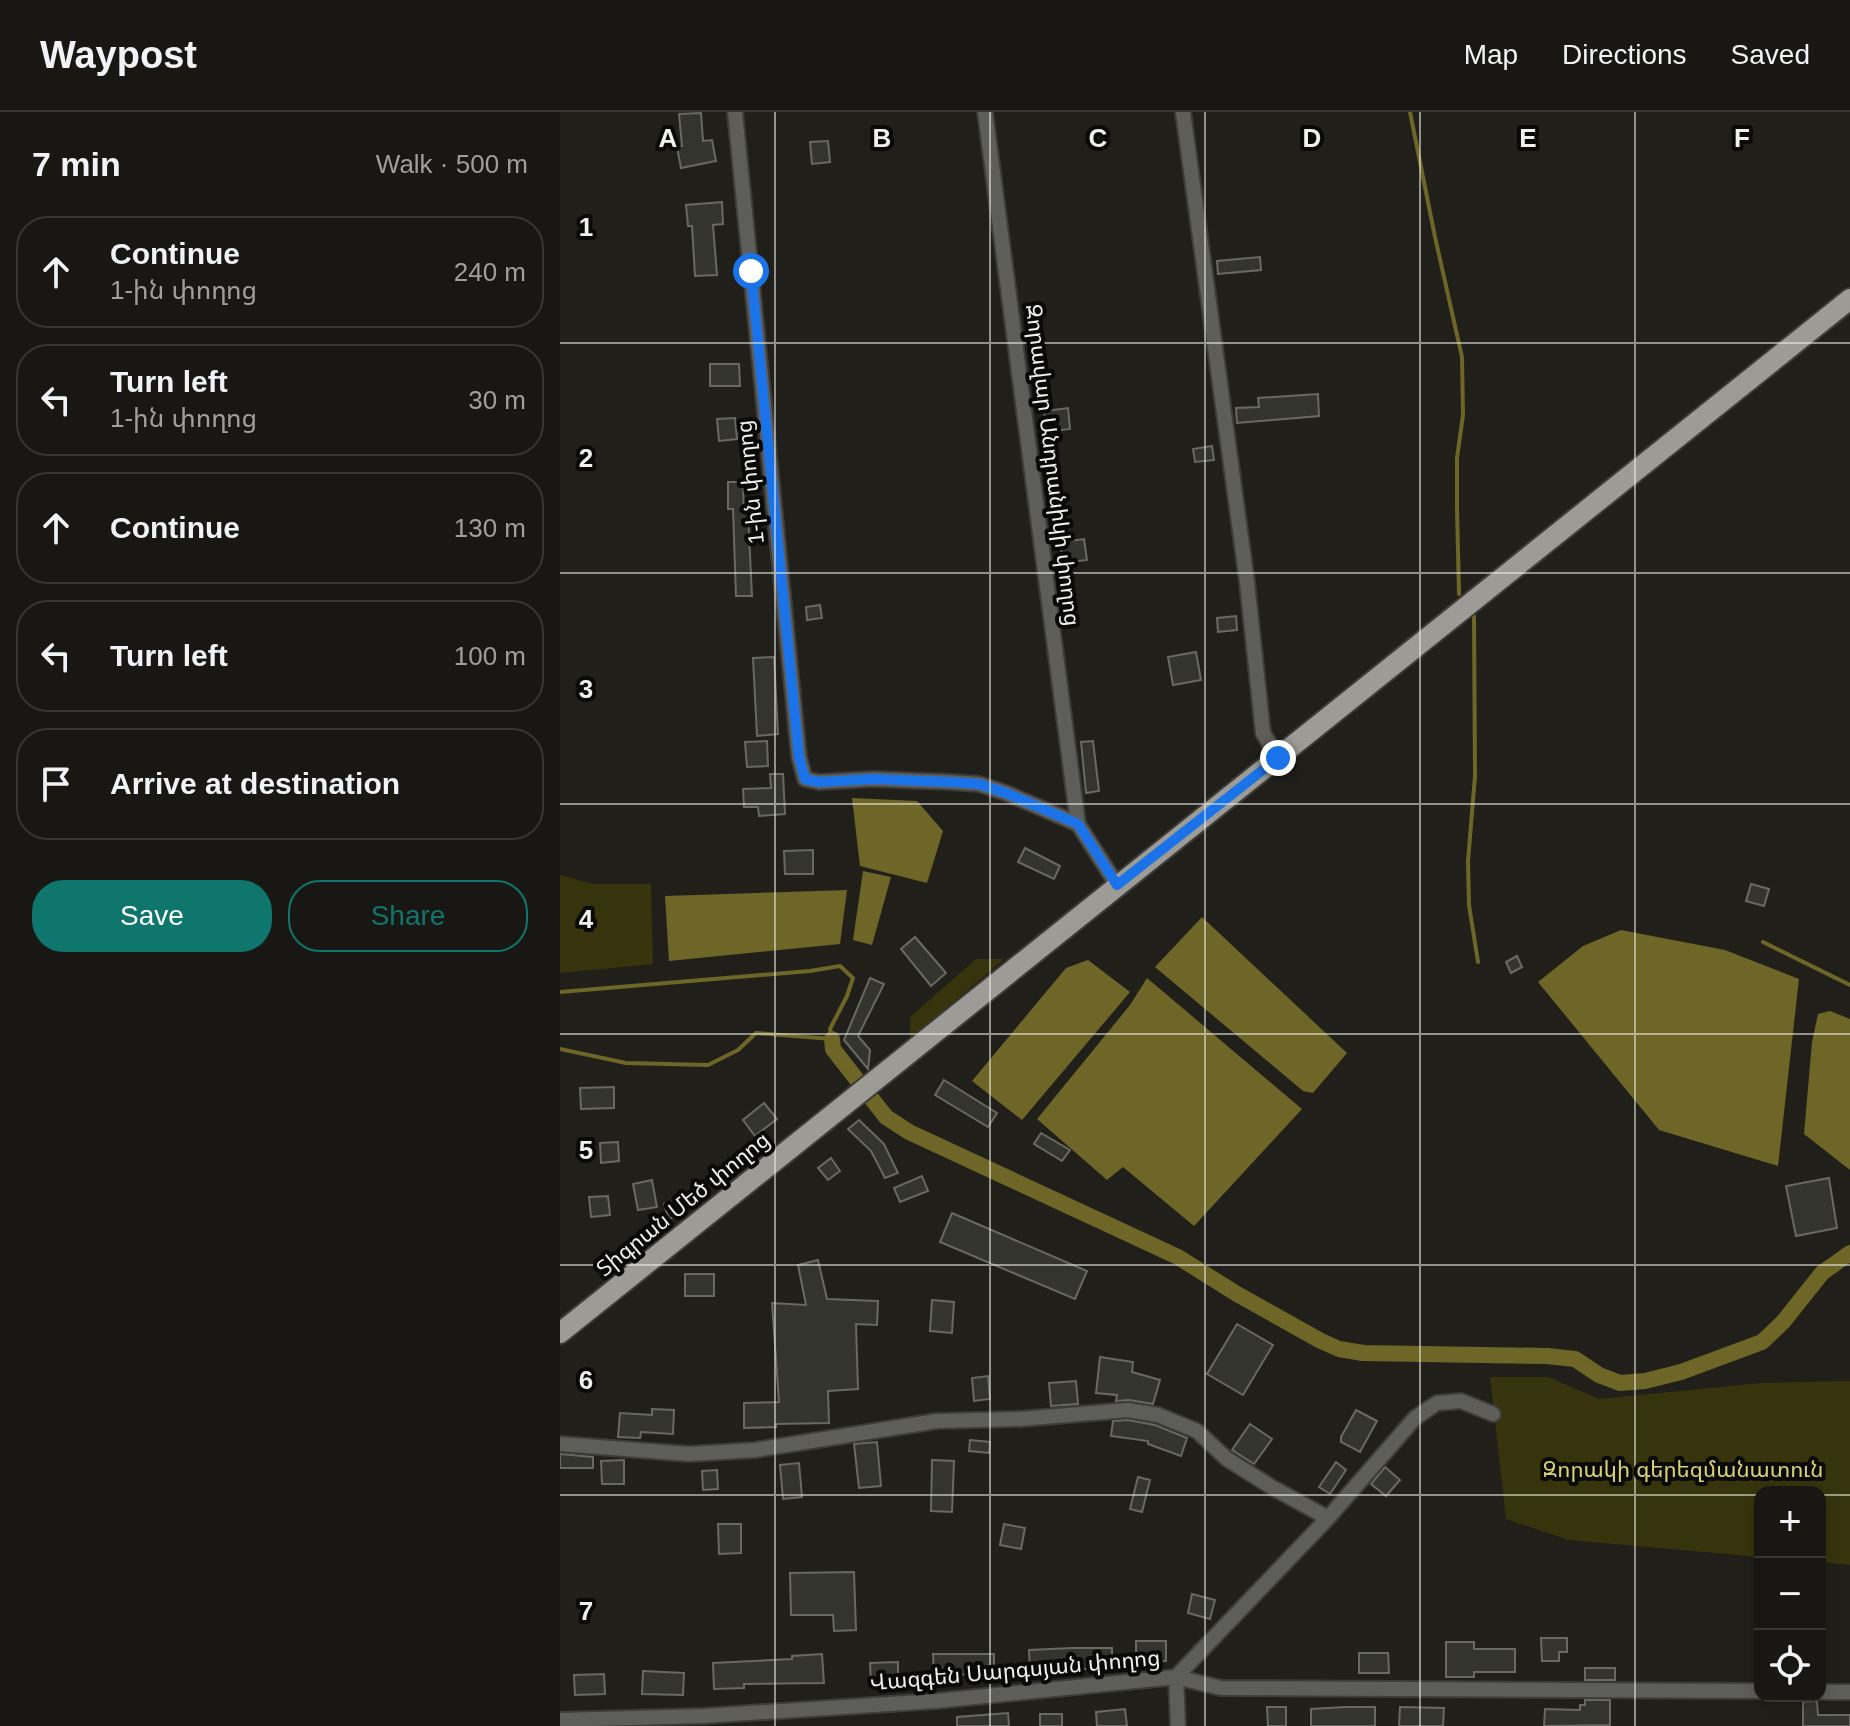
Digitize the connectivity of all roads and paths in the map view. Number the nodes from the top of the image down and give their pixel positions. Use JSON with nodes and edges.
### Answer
{"nodes":[{"id":1,"x":735,"y":112,"type":"edge"},
{"id":2,"x":985,"y":112,"type":"edge"},
{"id":3,"x":1183,"y":112,"type":"edge"},
{"id":4,"x":1850,"y":299,"type":"edge"},
{"id":5,"x":1278,"y":758,"type":"junction"},
{"id":6,"x":1078,"y":824,"type":"junction"},
{"id":7,"x":1117,"y":885,"type":"junction"},
{"id":8,"x":560,"y":1333,"type":"edge"},
{"id":9,"x":1493,"y":1414,"type":"dead end"},
{"id":10,"x":560,"y":1444,"type":"edge"},
{"id":11,"x":1328,"y":1518,"type":"junction"},
{"id":12,"x":1176,"y":1677,"type":"junction"},
{"id":13,"x":1754,"y":1691,"type":"edge"},
{"id":14,"x":1826,"y":1692,"type":"edge"},
{"id":15,"x":1850,"y":1692,"type":"edge"},
{"id":16,"x":560,"y":1720,"type":"edge"},
{"id":17,"x":1178,"y":1726,"type":"edge"}],
"edges":[{"from":1,"to":6,"type":"street","name":"1-ին փողոց"},
{"from":2,"to":6,"type":"street","name":"Զորավար Անդրանիկի փողոց"},
{"from":3,"to":5,"type":"street"},
{"from":4,"to":5,"type":"main road","name":"Տիգրան Մեծ փողոց"},
{"from":5,"to":7,"type":"main road","name":"Տիգրան Մեծ փողոց"},
{"from":6,"to":7,"type":"street"},
{"from":7,"to":8,"type":"main road","name":"Տիգրան Մեծ փողոց"},
{"from":9,"to":11,"type":"street"},
{"from":10,"to":11,"type":"street"},
{"from":11,"to":12,"type":"street"},
{"from":12,"to":13,"type":"street","name":"Վազգեն Սարգսյան փողոց"},
{"from":12,"to":16,"type":"street","name":"Վազգեն Սարգսյան փողոց"},
{"from":12,"to":17,"type":"street"},
{"from":14,"to":15,"type":"street"}]}
